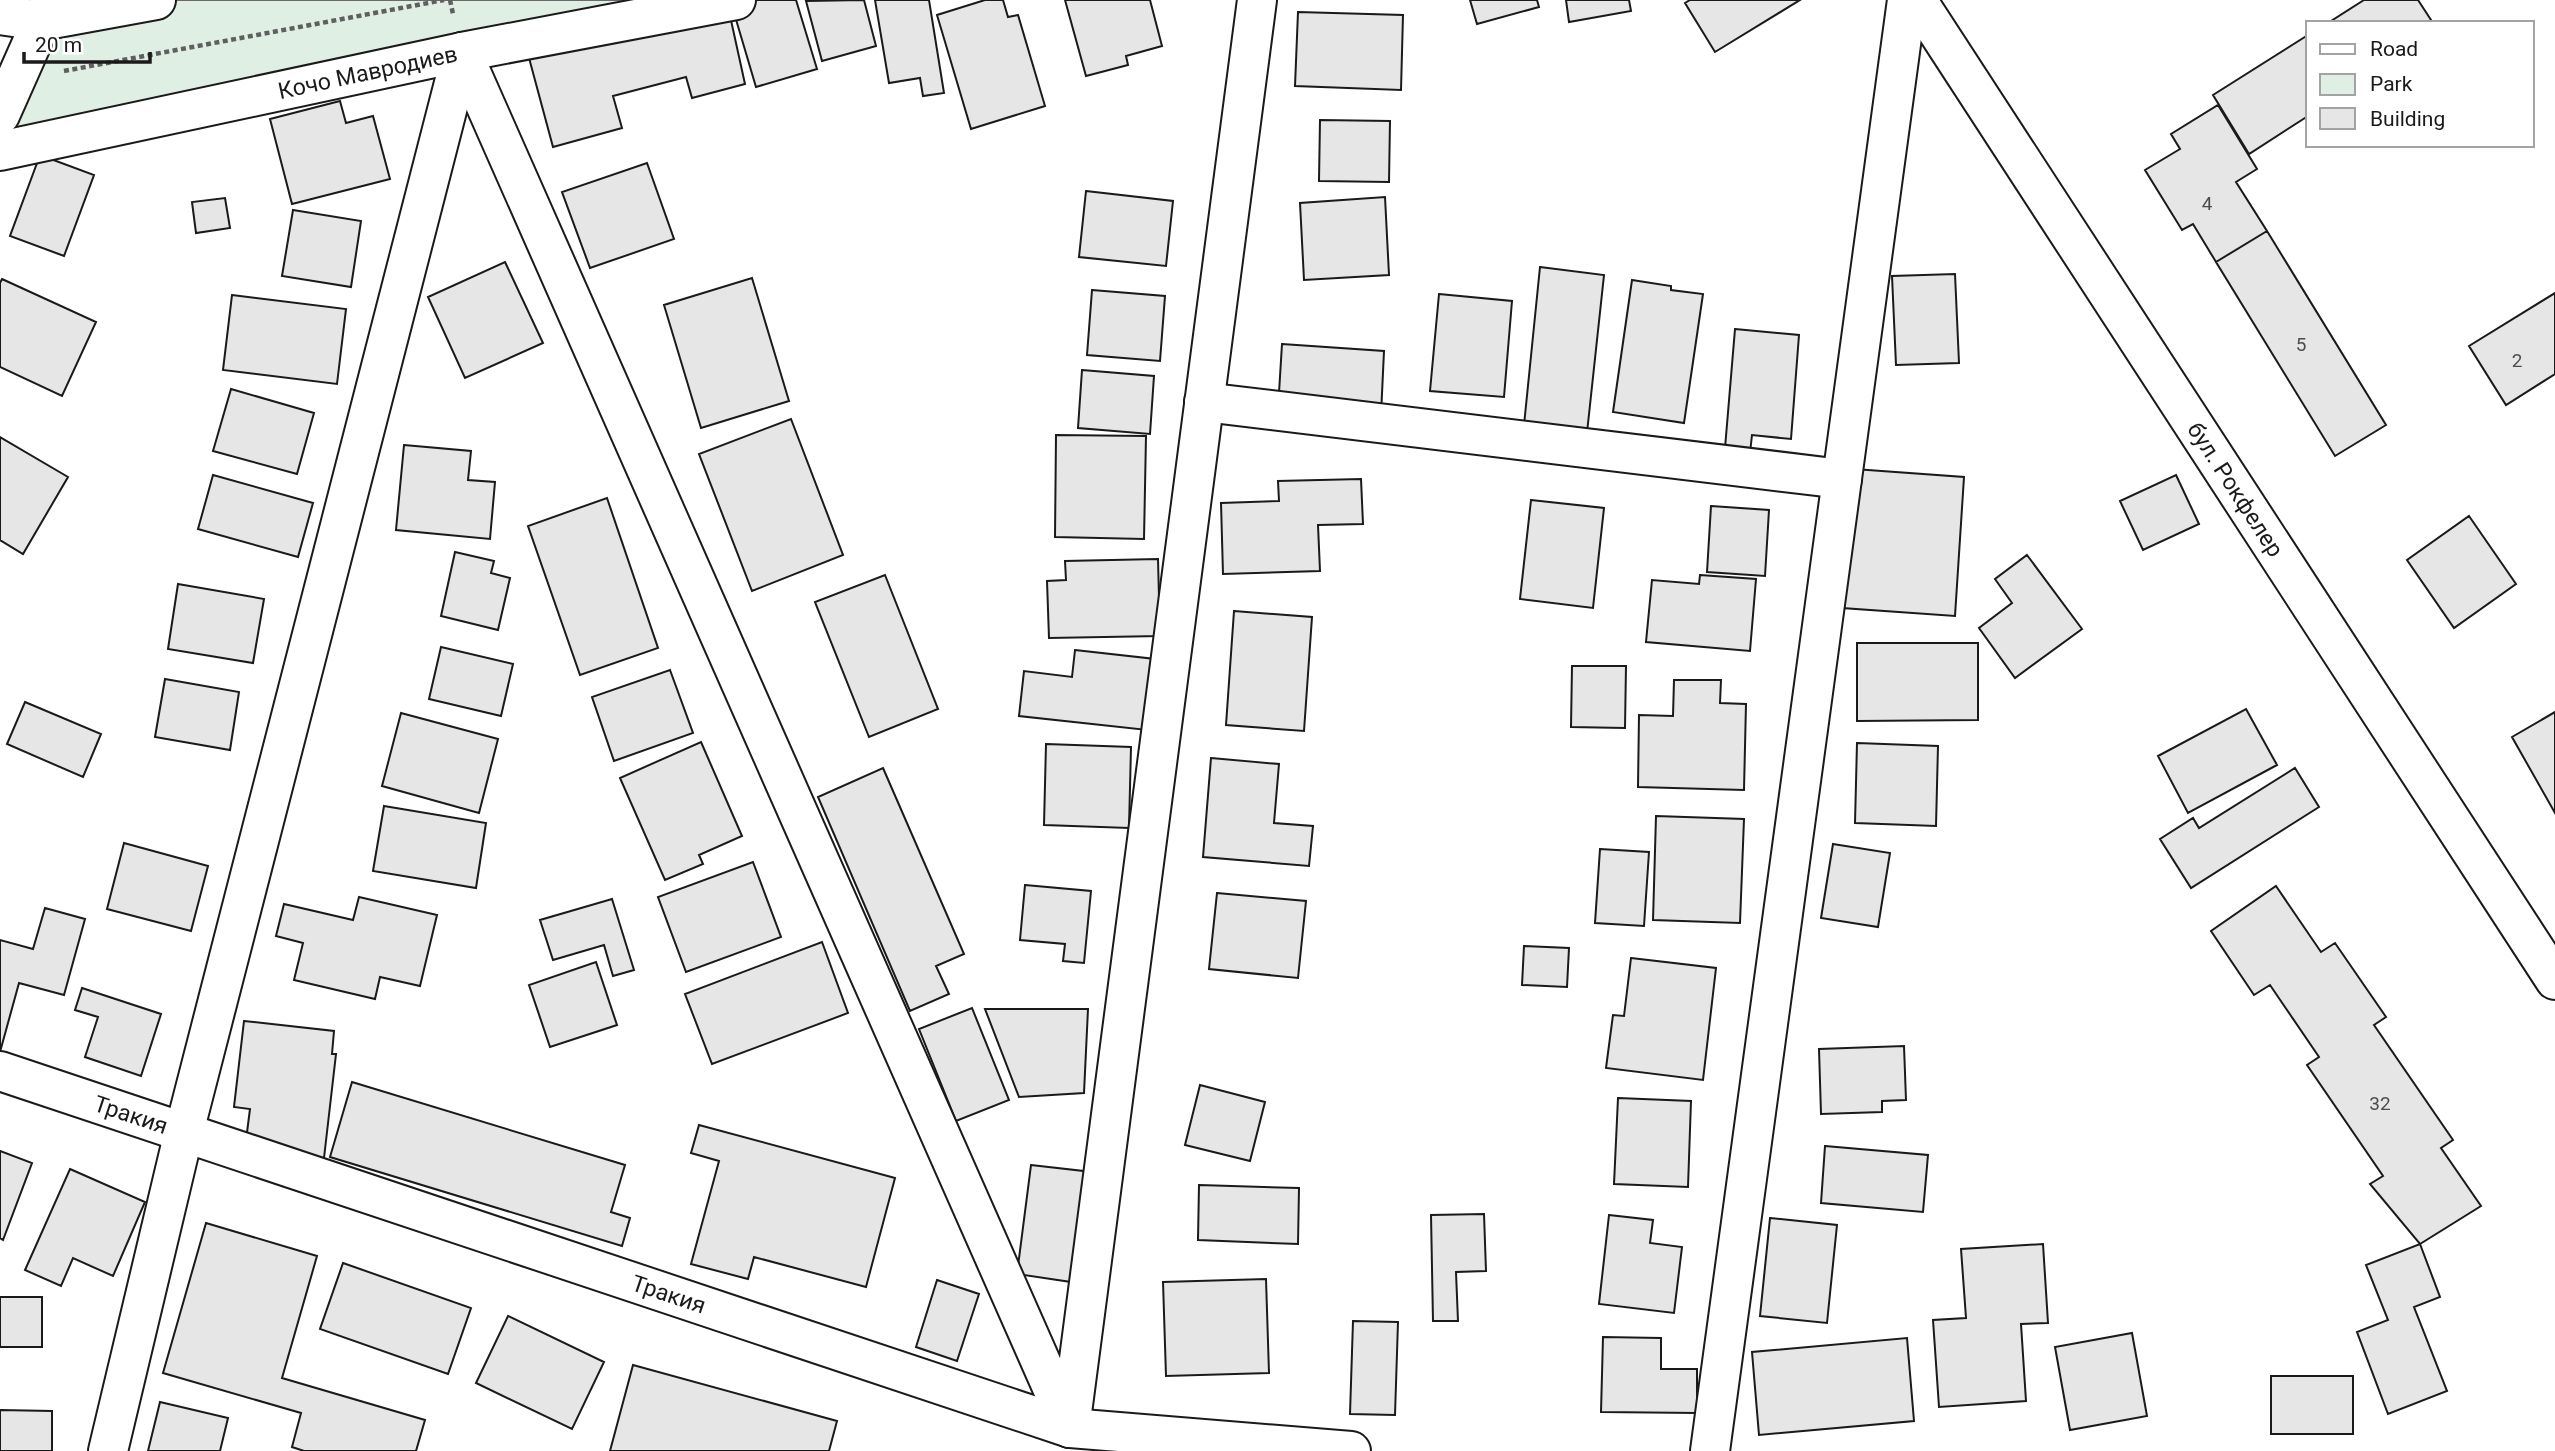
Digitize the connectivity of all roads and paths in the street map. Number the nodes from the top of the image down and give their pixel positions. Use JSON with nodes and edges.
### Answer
{"nodes":[{"id":1,"x":156,"y":0,"type":"edge"},
{"id":2,"x":444,"y":0,"type":"edge"},
{"id":3,"x":736,"y":0,"type":"edge"},
{"id":4,"x":1257,"y":0,"type":"edge"},
{"id":5,"x":1907,"y":0,"type":"edge"},
{"id":6,"x":1917,"y":0,"type":"edge"},
{"id":7,"x":46,"y":10,"type":"edge"},
{"id":8,"x":0,"y":15,"type":"edge"},
{"id":9,"x":462,"y":52,"type":"junction"},
{"id":10,"x":15,"y":80,"type":"junction"},
{"id":11,"x":0,"y":115,"type":"edge"},
{"id":12,"x":0,"y":151,"type":"edge"},
{"id":13,"x":1204,"y":402,"type":"junction"},
{"id":14,"x":1842,"y":479,"type":"junction"},
{"id":15,"x":2555,"y":980,"type":"edge"},
{"id":16,"x":0,"y":1071,"type":"edge"},
{"id":17,"x":184,"y":1132,"type":"junction"},
{"id":18,"x":1069,"y":1439,"type":"edge"},
{"id":19,"x":108,"y":1451,"type":"edge"},
{"id":20,"x":1350,"y":1451,"type":"edge"},
{"id":21,"x":1710,"y":1451,"type":"edge"}],
"edges":[{"from":1,"to":7,"type":"street"},
{"from":2,"to":10,"type":"path"},
{"from":3,"to":9,"type":"street","name":"Кочо Мавродиев"},
{"from":4,"to":13,"type":"street"},
{"from":5,"to":14,"type":"street"},
{"from":6,"to":15,"type":"street","name":"бул. Рокфелер"},
{"from":7,"to":8,"type":"street"},
{"from":7,"to":10,"type":"street"},
{"from":9,"to":12,"type":"street","name":"Кочо Мавродиев"},
{"from":9,"to":17,"type":"street"},
{"from":9,"to":18,"type":"street"},
{"from":10,"to":11,"type":"street"},
{"from":13,"to":14,"type":"street"},
{"from":13,"to":18,"type":"street"},
{"from":14,"to":21,"type":"street"},
{"from":16,"to":17,"type":"street","name":"Тракия"},
{"from":17,"to":18,"type":"street","name":"Тракия"},
{"from":17,"to":19,"type":"street"},
{"from":18,"to":20,"type":"street","name":"Тракия"}]}
